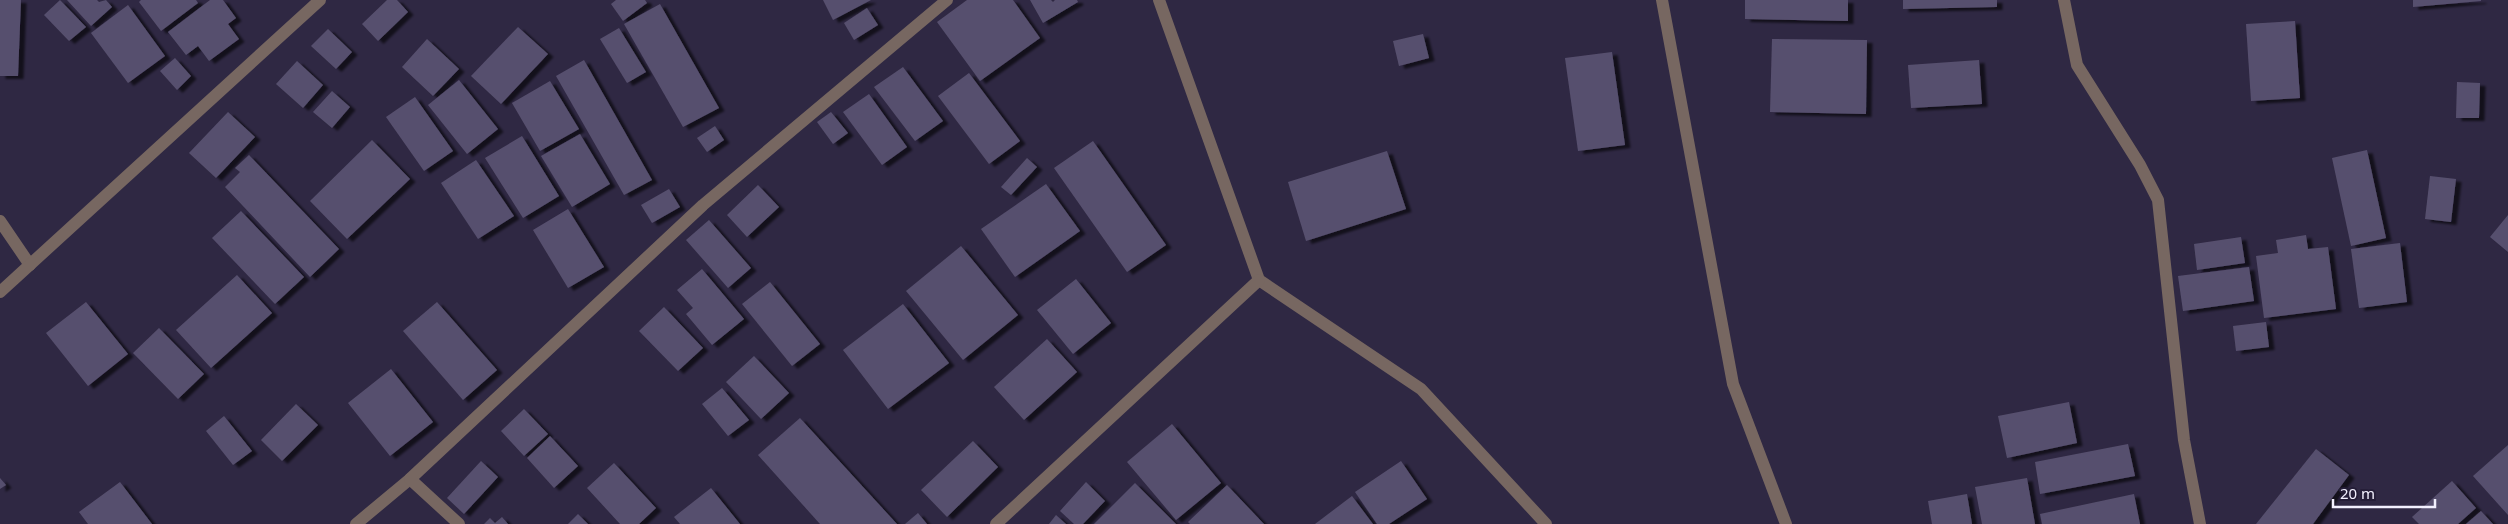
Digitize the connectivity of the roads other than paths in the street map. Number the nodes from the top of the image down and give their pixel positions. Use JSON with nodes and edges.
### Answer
{"nodes":[{"id":1,"x":320,"y":0,"type":"edge"},
{"id":2,"x":947,"y":0,"type":"edge"},
{"id":3,"x":1159,"y":0,"type":"edge"},
{"id":4,"x":1662,"y":0,"type":"edge"},
{"id":5,"x":2064,"y":0,"type":"edge"},
{"id":6,"x":0,"y":221,"type":"edge"},
{"id":7,"x":30,"y":266,"type":"junction"},
{"id":8,"x":1259,"y":280,"type":"junction"},
{"id":9,"x":0,"y":292,"type":"edge"},
{"id":10,"x":410,"y":479,"type":"junction"},
{"id":11,"x":356,"y":524,"type":"edge"},
{"id":12,"x":459,"y":524,"type":"edge"},
{"id":13,"x":996,"y":524,"type":"edge"},
{"id":14,"x":1546,"y":524,"type":"edge"},
{"id":15,"x":1786,"y":524,"type":"edge"},
{"id":16,"x":2200,"y":524,"type":"edge"}],
"edges":[{"from":1,"to":7,"type":"street"},
{"from":2,"to":10,"type":"street"},
{"from":3,"to":8,"type":"street"},
{"from":4,"to":15,"type":"street"},
{"from":5,"to":16,"type":"street"},
{"from":6,"to":7,"type":"street"},
{"from":7,"to":9,"type":"street"},
{"from":8,"to":13,"type":"street"},
{"from":8,"to":14,"type":"street"},
{"from":10,"to":11,"type":"street"},
{"from":10,"to":12,"type":"street"}]}
